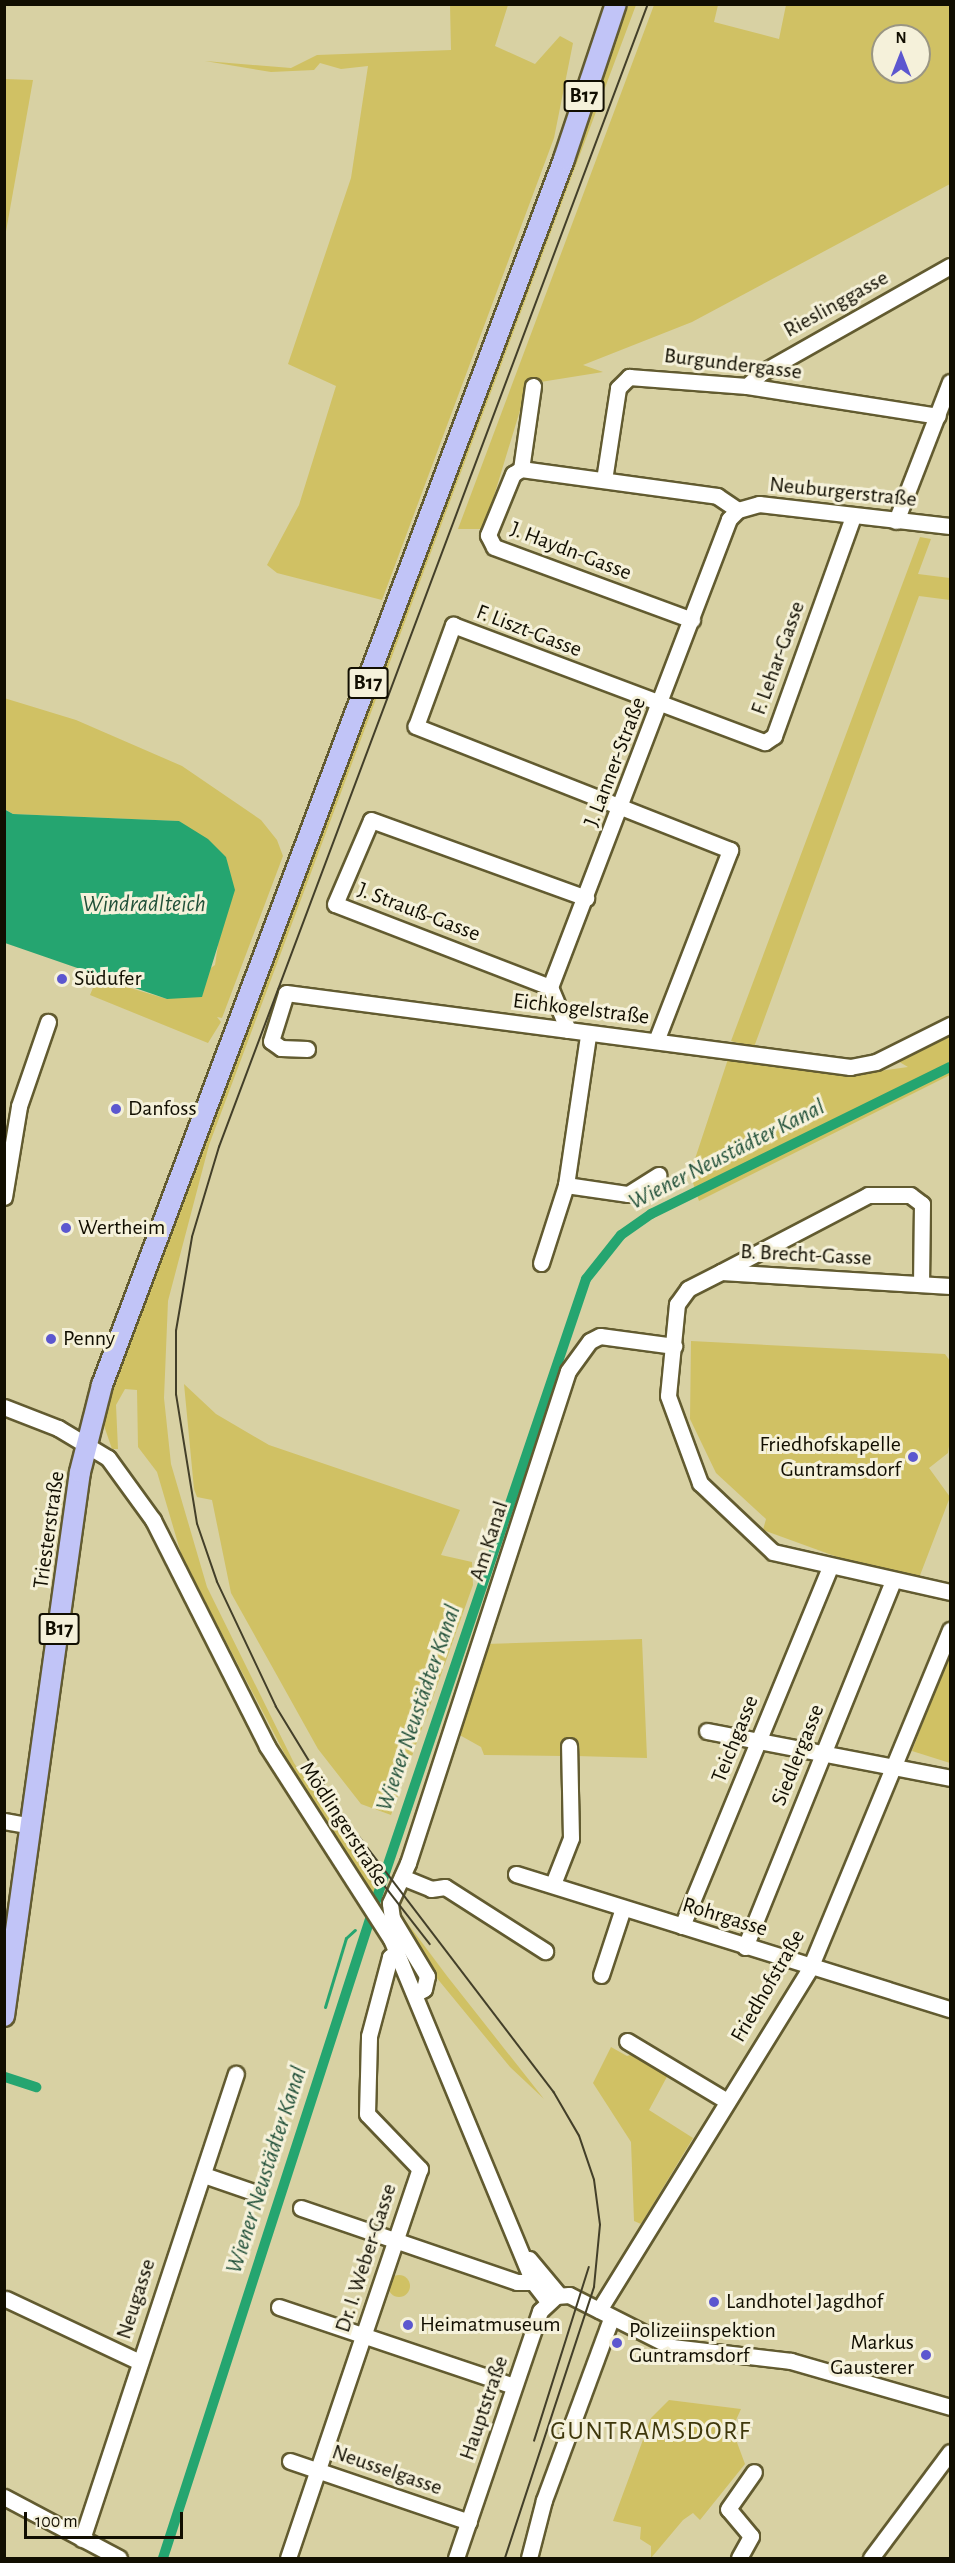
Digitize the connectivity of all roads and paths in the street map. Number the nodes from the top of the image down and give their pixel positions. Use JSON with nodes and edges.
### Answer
{"nodes":[{"id":1,"x":616,"y":4,"type":"edge"},
{"id":2,"x":951,"y":266,"type":"edge"},
{"id":3,"x":951,"y":382,"type":"edge"},
{"id":4,"x":533,"y":386,"type":"dead end"},
{"id":5,"x":747,"y":386,"type":"junction"},
{"id":6,"x":938,"y":416,"type":"junction"},
{"id":7,"x":521,"y":469,"type":"junction"},
{"id":8,"x":604,"y":480,"type":"junction"},
{"id":9,"x":738,"y":510,"type":"junction"},
{"id":10,"x":853,"y":517,"type":"junction"},
{"id":11,"x":896,"y":521,"type":"junction"},
{"id":12,"x":951,"y":526,"type":"edge"},
{"id":13,"x":692,"y":620,"type":"junction"},
{"id":14,"x":662,"y":705,"type":"junction"},
{"id":15,"x":623,"y":805,"type":"junction"},
{"id":16,"x":586,"y":898,"type":"junction"},
{"id":17,"x":549,"y":987,"type":"junction"},
{"id":18,"x":48,"y":1022,"type":"dead end"},
{"id":19,"x":951,"y":1025,"type":"edge"},
{"id":20,"x":568,"y":1030,"type":"junction"},
{"id":21,"x":588,"y":1036,"type":"junction"},
{"id":22,"x":656,"y":1041,"type":"junction"},
{"id":23,"x":307,"y":1049,"type":"dead end"},
{"id":24,"x":658,"y":1175,"type":"dead end"},
{"id":25,"x":566,"y":1185,"type":"junction"},
{"id":26,"x":4,"y":1197,"type":"edge"},
{"id":27,"x":542,"y":1263,"type":"dead end"},
{"id":28,"x":721,"y":1272,"type":"junction"},
{"id":29,"x":921,"y":1284,"type":"junction"},
{"id":30,"x":951,"y":1286,"type":"edge"},
{"id":31,"x":674,"y":1346,"type":"junction"},
{"id":32,"x":4,"y":1407,"type":"edge"},
{"id":33,"x":86,"y":1443,"type":"junction"},
{"id":34,"x":830,"y":1568,"type":"junction"},
{"id":35,"x":893,"y":1580,"type":"junction"},
{"id":36,"x":951,"y":1592,"type":"edge"},
{"id":37,"x":951,"y":1630,"type":"edge"},
{"id":38,"x":707,"y":1731,"type":"dead end"},
{"id":39,"x":760,"y":1739,"type":"junction"},
{"id":40,"x":569,"y":1746,"type":"dead end"},
{"id":41,"x":824,"y":1752,"type":"junction"},
{"id":42,"x":894,"y":1767,"type":"junction"},
{"id":43,"x":951,"y":1778,"type":"edge"},
{"id":44,"x":4,"y":1821,"type":"edge"},
{"id":45,"x":32,"y":1826,"type":"junction"},
{"id":46,"x":516,"y":1874,"type":"dead end"},
{"id":47,"x":402,"y":1876,"type":"junction"},
{"id":48,"x":553,"y":1884,"type":"junction"},
{"id":49,"x":622,"y":1911,"type":"junction"},
{"id":50,"x":682,"y":1926,"type":"junction"},
{"id":51,"x":745,"y":1947,"type":"junction"},
{"id":52,"x":545,"y":1951,"type":"dead end"},
{"id":53,"x":397,"y":1952,"type":"junction"},
{"id":54,"x":810,"y":1968,"type":"junction"},
{"id":55,"x":601,"y":1976,"type":"dead end"},
{"id":56,"x":415,"y":1994,"type":"junction"},
{"id":57,"x":951,"y":2009,"type":"edge"},
{"id":58,"x":4,"y":2016,"type":"edge"},
{"id":59,"x":627,"y":2041,"type":"dead end"},
{"id":60,"x":236,"y":2074,"type":"dead end"},
{"id":61,"x":727,"y":2101,"type":"junction"},
{"id":62,"x":204,"y":2175,"type":"junction"},
{"id":63,"x":256,"y":2193,"type":"dead end"},
{"id":64,"x":301,"y":2208,"type":"dead end"},
{"id":65,"x":394,"y":2240,"type":"junction"},
{"id":66,"x":525,"y":2255,"type":"junction"},
{"id":67,"x":533,"y":2282,"type":"junction"},
{"id":68,"x":553,"y":2298,"type":"junction"},
{"id":69,"x":6,"y":2299,"type":"dead end"},
{"id":70,"x":279,"y":2307,"type":"dead end"},
{"id":71,"x":605,"y":2315,"type":"junction"},
{"id":72,"x":365,"y":2335,"type":"junction"},
{"id":73,"x":140,"y":2362,"type":"junction"},
{"id":74,"x":514,"y":2386,"type":"junction"},
{"id":75,"x":951,"y":2407,"type":"edge"},
{"id":76,"x":951,"y":2452,"type":"edge"},
{"id":77,"x":290,"y":2461,"type":"dead end"},
{"id":78,"x":317,"y":2470,"type":"junction"},
{"id":79,"x":754,"y":2472,"type":"dead end"},
{"id":80,"x":4,"y":2497,"type":"edge"},
{"id":81,"x":469,"y":2522,"type":"junction"},
{"id":82,"x":82,"y":2539,"type":"junction"},
{"id":83,"x":119,"y":2559,"type":"edge"},
{"id":84,"x":288,"y":2559,"type":"edge"},
{"id":85,"x":456,"y":2559,"type":"edge"},
{"id":86,"x":529,"y":2559,"type":"edge"},
{"id":87,"x":739,"y":2559,"type":"edge"},
{"id":88,"x":871,"y":2559,"type":"edge"}],
"edges":[{"from":1,"to":33,"type":"main road","number":"B17"},
{"from":2,"to":5,"type":"street","name":"Rieslinggasse"},
{"from":3,"to":6,"type":"street"},
{"from":4,"to":7,"type":"street","name":"J. Haydn-Gasse"},
{"from":5,"to":6,"type":"street","name":"Burgundergasse"},
{"from":5,"to":8,"type":"street","name":"Burgundergasse"},
{"from":6,"to":11,"type":"street"},
{"from":7,"to":8,"type":"street","name":"Neuburgerstraße"},
{"from":7,"to":13,"type":"street","name":"J. Haydn-Gasse"},
{"from":8,"to":9,"type":"street","name":"Neuburgerstraße"},
{"from":9,"to":10,"type":"street","name":"Neuburgerstraße"},
{"from":9,"to":13,"type":"street","name":"J. Lanner-Straße"},
{"from":10,"to":11,"type":"street","name":"Neuburgerstraße"},
{"from":10,"to":14,"type":"street","name":"F. Lehar-Gasse"},
{"from":11,"to":12,"type":"street","name":"Neuburgerstraße"},
{"from":13,"to":14,"type":"street","name":"J. Lanner-Straße"},
{"from":14,"to":15,"type":"street","name":"J. Lanner-Straße"},
{"from":14,"to":15,"type":"street","name":"F. Liszt-Gasse"},
{"from":15,"to":16,"type":"street","name":"J. Lanner-Straße"},
{"from":15,"to":22,"type":"street"},
{"from":16,"to":17,"type":"street","name":"J. Lanner-Straße"},
{"from":16,"to":17,"type":"street","name":"J. Strauß-Gasse"},
{"from":17,"to":20,"type":"street"},
{"from":18,"to":26,"type":"street"},
{"from":19,"to":22,"type":"street","name":"Eichkogelstraße"},
{"from":20,"to":21,"type":"street","name":"Eichkogelstraße"},
{"from":20,"to":23,"type":"street","name":"Eichkogelstraße"},
{"from":21,"to":22,"type":"street","name":"Eichkogelstraße"},
{"from":21,"to":25,"type":"street"},
{"from":24,"to":25,"type":"street"},
{"from":25,"to":27,"type":"street"},
{"from":28,"to":29,"type":"street","name":"B. Brecht-Gasse"},
{"from":28,"to":29,"type":"street"},
{"from":28,"to":31,"type":"street","name":"B. Brecht-Gasse"},
{"from":29,"to":30,"type":"street","name":"B. Brecht-Gasse"},
{"from":31,"to":34,"type":"street"},
{"from":31,"to":47,"type":"street","name":"Am Kanal"},
{"from":32,"to":33,"type":"street","name":"Mödlingerstraße"},
{"from":33,"to":45,"type":"main road","name":"Triesterstraße","number":"B17"},
{"from":33,"to":53,"type":"street","name":"Mödlingerstraße"},
{"from":34,"to":35,"type":"street"},
{"from":34,"to":39,"type":"street","name":"Teichgasse"},
{"from":35,"to":36,"type":"street"},
{"from":35,"to":41,"type":"street","name":"Siedlergasse"},
{"from":37,"to":42,"type":"street","name":"Friedhofstraße"},
{"from":38,"to":39,"type":"street"},
{"from":39,"to":41,"type":"street"},
{"from":39,"to":50,"type":"street","name":"Teichgasse"},
{"from":40,"to":48,"type":"street"},
{"from":41,"to":42,"type":"street"},
{"from":41,"to":51,"type":"street","name":"Siedlergasse"},
{"from":42,"to":43,"type":"street"},
{"from":42,"to":54,"type":"street","name":"Friedhofstraße"},
{"from":44,"to":45,"type":"street"},
{"from":45,"to":58,"type":"main road","name":"Triesterstraße","number":"B17"},
{"from":46,"to":48,"type":"street","name":"Rohrgasse"},
{"from":47,"to":52,"type":"street"},
{"from":47,"to":56,"type":"street","name":"Am Kanal"},
{"from":48,"to":49,"type":"street","name":"Rohrgasse"},
{"from":49,"to":50,"type":"street","name":"Rohrgasse"},
{"from":49,"to":55,"type":"street"},
{"from":50,"to":51,"type":"street","name":"Rohrgasse"},
{"from":51,"to":54,"type":"street","name":"Rohrgasse"},
{"from":53,"to":56,"type":"street","name":"Mödlingerstraße"},
{"from":53,"to":65,"type":"street","name":"Dr. I. Weber-Gasse"},
{"from":54,"to":57,"type":"street","name":"Rohrgasse"},
{"from":54,"to":61,"type":"street","name":"Friedhofstraße"},
{"from":56,"to":66,"type":"street","name":"Mödlingerstraße"},
{"from":59,"to":61,"type":"street"},
{"from":60,"to":62,"type":"street","name":"Neugasse"},
{"from":61,"to":71,"type":"street","name":"Friedhofstraße"},
{"from":62,"to":63,"type":"street"},
{"from":62,"to":73,"type":"street","name":"Neugasse"},
{"from":64,"to":65,"type":"street"},
{"from":65,"to":67,"type":"street"},
{"from":65,"to":72,"type":"street","name":"Dr. I. Weber-Gasse"},
{"from":66,"to":67,"type":"street","name":"Mödlingerstraße"},
{"from":66,"to":68,"type":"street","name":"Mödlingerstraße"},
{"from":67,"to":68,"type":"street","name":"Mödlingerstraße"},
{"from":68,"to":71,"type":"street"},
{"from":68,"to":74,"type":"street","name":"Hauptstraße"},
{"from":69,"to":73,"type":"street"},
{"from":70,"to":72,"type":"street"},
{"from":71,"to":75,"type":"street"},
{"from":71,"to":86,"type":"street","name":"Friedhofstraße"},
{"from":72,"to":74,"type":"street"},
{"from":72,"to":78,"type":"street","name":"Dr. I. Weber-Gasse"},
{"from":73,"to":82,"type":"street","name":"Neugasse"},
{"from":74,"to":81,"type":"street","name":"Hauptstraße"},
{"from":76,"to":88,"type":"street"},
{"from":77,"to":78,"type":"street","name":"Neusselgasse"},
{"from":78,"to":81,"type":"street","name":"Neusselgasse"},
{"from":78,"to":84,"type":"street","name":"Dr. I. Weber-Gasse"},
{"from":79,"to":87,"type":"street"},
{"from":80,"to":82,"type":"street"},
{"from":81,"to":85,"type":"street","name":"Hauptstraße"},
{"from":82,"to":83,"type":"street"}]}
